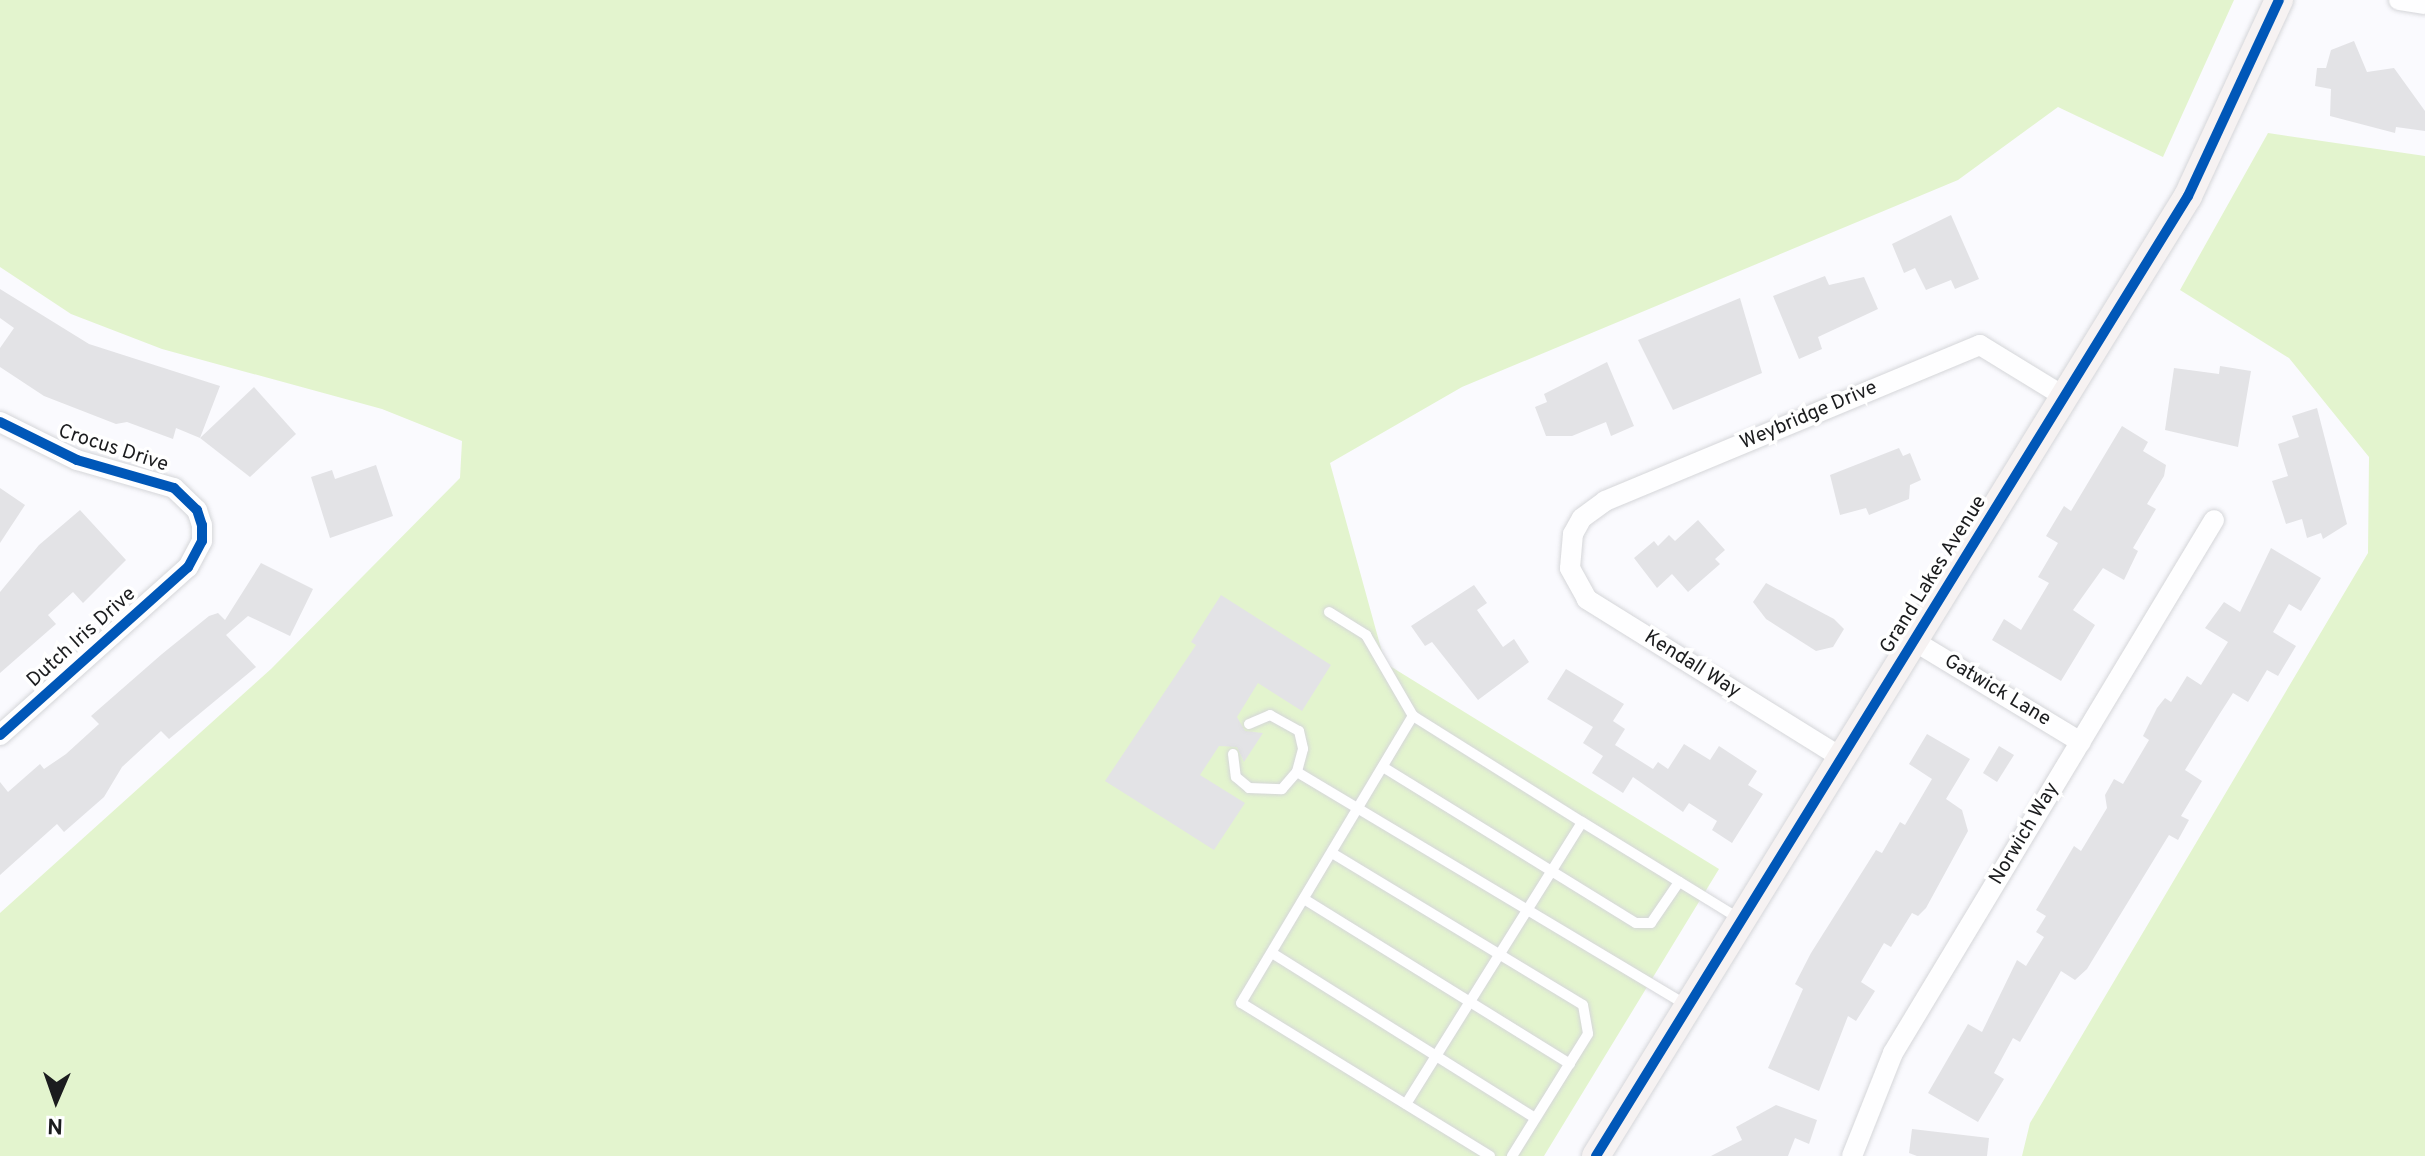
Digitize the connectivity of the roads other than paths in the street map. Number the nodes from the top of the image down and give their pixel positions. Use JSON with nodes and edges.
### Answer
{"nodes":[{"id":1,"x":2279,"y":0,"type":"edge"},
{"id":2,"x":2399,"y":0,"type":"edge"},
{"id":3,"x":2425,"y":4,"type":"edge"},
{"id":4,"x":2065,"y":397,"type":"junction"},
{"id":5,"x":0,"y":422,"type":"edge"},
{"id":6,"x":2214,"y":520,"type":"dead end"},
{"id":7,"x":1569,"y":551,"type":"joint"},
{"id":8,"x":188,"y":567,"type":"joint"},
{"id":9,"x":1329,"y":612,"type":"dead end"},
{"id":10,"x":1914,"y":641,"type":"junction"},
{"id":11,"x":1413,"y":716,"type":"junction"},
{"id":12,"x":1249,"y":724,"type":"dead end"},
{"id":13,"x":0,"y":735,"type":"edge"},
{"id":14,"x":2081,"y":742,"type":"junction"},
{"id":15,"x":1233,"y":754,"type":"dead end"},
{"id":16,"x":1842,"y":758,"type":"junction"},
{"id":17,"x":1383,"y":767,"type":"junction"},
{"id":18,"x":1297,"y":772,"type":"junction"},
{"id":19,"x":1358,"y":809,"type":"junction"},
{"id":20,"x":1582,"y":822,"type":"junction"},
{"id":21,"x":1332,"y":853,"type":"junction"},
{"id":22,"x":1551,"y":871,"type":"junction"},
{"id":23,"x":1679,"y":882,"type":"junction"},
{"id":24,"x":1304,"y":899,"type":"junction"},
{"id":25,"x":1525,"y":911,"type":"junction"},
{"id":26,"x":1742,"y":921,"type":"junction"},
{"id":27,"x":1272,"y":953,"type":"junction"},
{"id":28,"x":1500,"y":955,"type":"junction"},
{"id":29,"x":1470,"y":1003,"type":"junction"},
{"id":30,"x":1689,"y":1006,"type":"junction"},
{"id":31,"x":1436,"y":1056,"type":"junction"},
{"id":32,"x":1570,"y":1064,"type":"junction"},
{"id":33,"x":1406,"y":1104,"type":"junction"},
{"id":34,"x":1535,"y":1118,"type":"junction"},
{"id":35,"x":1490,"y":1156,"type":"edge"},
{"id":36,"x":1512,"y":1156,"type":"edge"},
{"id":37,"x":1596,"y":1156,"type":"edge"},
{"id":38,"x":1852,"y":1156,"type":"edge"}],
"edges":[{"from":1,"to":4,"type":"street","name":"Grand Lakes Avenue"},
{"from":2,"to":3,"type":"street"},
{"from":4,"to":7,"type":"street","name":"Weybridge Drive"},
{"from":4,"to":10,"type":"street","name":"Grand Lakes Avenue"},
{"from":5,"to":8,"type":"street","name":"Crocus Drive"},
{"from":6,"to":14,"type":"street","name":"Norwich Way"},
{"from":7,"to":16,"type":"street","name":"Kendall Way"},
{"from":8,"to":13,"type":"street","name":"Dutch Iris Drive"},
{"from":9,"to":11,"type":"lane"},
{"from":10,"to":14,"type":"street","name":"Gatwick Lane"},
{"from":10,"to":16,"type":"street","name":"Grand Lakes Avenue"},
{"from":11,"to":17,"type":"lane"},
{"from":11,"to":20,"type":"lane"},
{"from":12,"to":18,"type":"lane"},
{"from":14,"to":38,"type":"street","name":"Norwich Way"},
{"from":15,"to":18,"type":"lane"},
{"from":16,"to":26,"type":"street","name":"Grand Lakes Avenue"},
{"from":17,"to":19,"type":"lane"},
{"from":17,"to":22,"type":"lane"},
{"from":18,"to":19,"type":"lane"},
{"from":19,"to":21,"type":"lane"},
{"from":19,"to":25,"type":"lane"},
{"from":20,"to":22,"type":"lane"},
{"from":20,"to":23,"type":"lane"},
{"from":21,"to":24,"type":"lane"},
{"from":21,"to":28,"type":"lane"},
{"from":22,"to":23,"type":"lane"},
{"from":22,"to":25,"type":"lane"},
{"from":23,"to":26,"type":"lane"},
{"from":24,"to":27,"type":"lane"},
{"from":24,"to":29,"type":"lane"},
{"from":25,"to":28,"type":"lane"},
{"from":25,"to":30,"type":"lane"},
{"from":26,"to":30,"type":"street","name":"Grand Lakes Avenue"},
{"from":27,"to":31,"type":"lane"},
{"from":27,"to":33,"type":"lane"},
{"from":28,"to":29,"type":"lane"},
{"from":28,"to":32,"type":"lane"},
{"from":29,"to":31,"type":"lane"},
{"from":29,"to":32,"type":"lane"},
{"from":30,"to":37,"type":"street","name":"Grand Lakes Avenue"},
{"from":31,"to":33,"type":"lane"},
{"from":31,"to":34,"type":"lane"},
{"from":32,"to":34,"type":"lane"},
{"from":33,"to":35,"type":"lane"},
{"from":34,"to":36,"type":"lane"}]}
